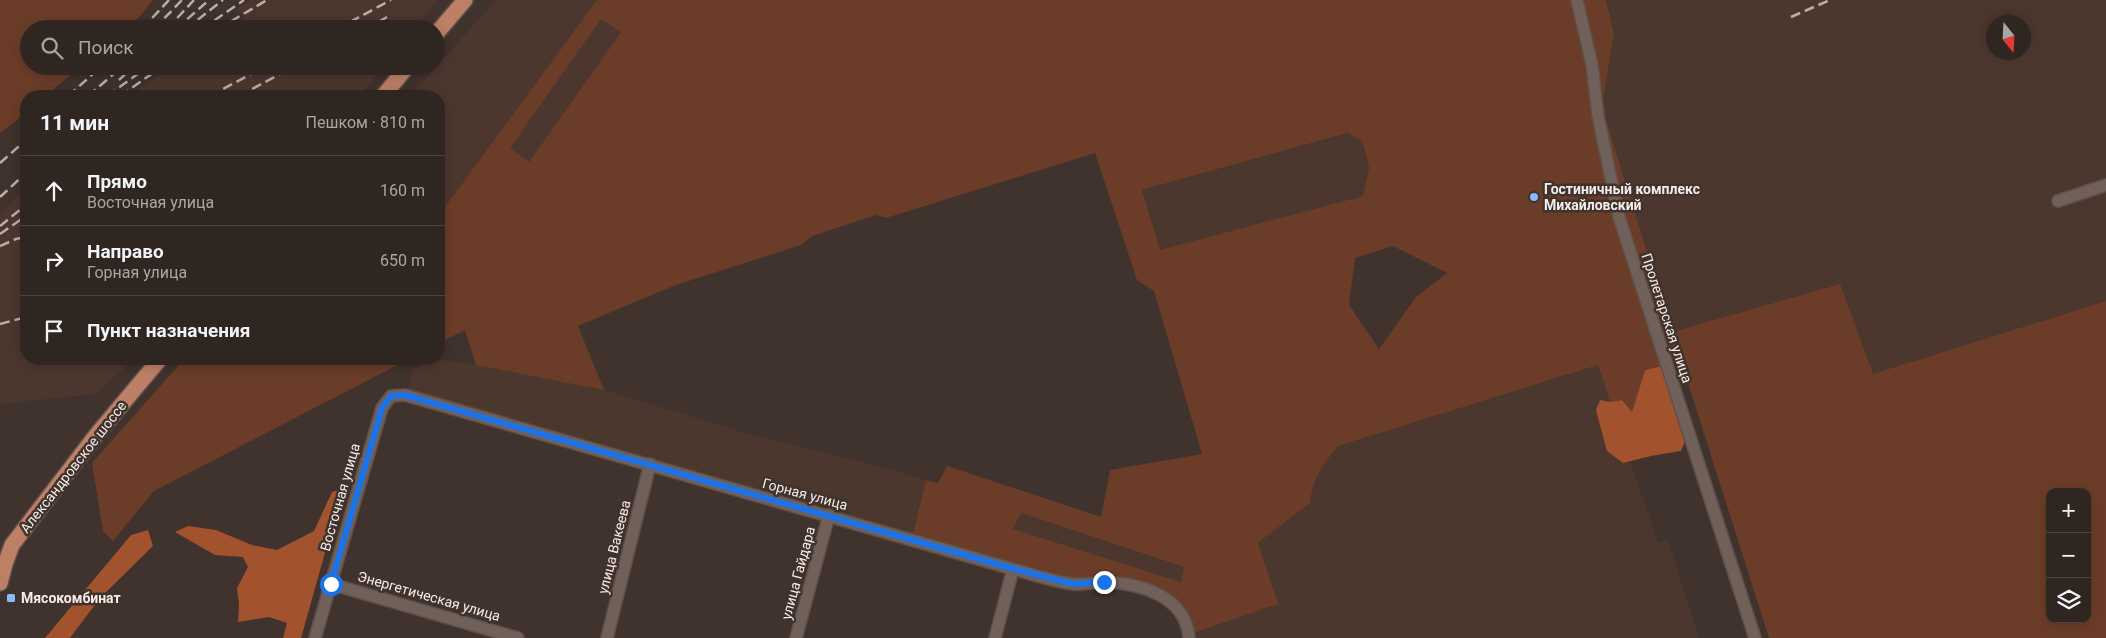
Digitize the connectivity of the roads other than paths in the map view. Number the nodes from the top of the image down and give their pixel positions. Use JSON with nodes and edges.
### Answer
{"nodes":[{"id":1,"x":465,"y":0,"type":"edge"},
{"id":2,"x":1577,"y":0,"type":"edge"},
{"id":3,"x":445,"y":23,"type":"edge"},
{"id":4,"x":400,"y":75,"type":"edge"},
{"id":5,"x":388,"y":90,"type":"edge"},
{"id":6,"x":2106,"y":185,"type":"edge"},
{"id":7,"x":2058,"y":201,"type":"dead end"},
{"id":8,"x":155,"y":365,"type":"edge"},
{"id":9,"x":391,"y":396,"type":"joint"},
{"id":10,"x":650,"y":464,"type":"junction"},
{"id":11,"x":829,"y":515,"type":"junction"},
{"id":12,"x":1014,"y":569,"type":"junction"},
{"id":13,"x":0,"y":584,"type":"edge"},
{"id":14,"x":331,"y":584,"type":"junction"},
{"id":15,"x":316,"y":638,"type":"edge"},
{"id":16,"x":518,"y":638,"type":"edge"},
{"id":17,"x":607,"y":638,"type":"edge"},
{"id":18,"x":796,"y":638,"type":"edge"},
{"id":19,"x":994,"y":638,"type":"edge"},
{"id":20,"x":1189,"y":638,"type":"edge"},
{"id":21,"x":1755,"y":638,"type":"edge"}],
"edges":[{"from":1,"to":3,"type":"main road"},
{"from":2,"to":21,"type":"street","name":"Пролетарская улица"},
{"from":4,"to":5,"type":"main road"},
{"from":6,"to":7,"type":"street"},
{"from":8,"to":13,"type":"main road","name":"Александровское шоссе"},
{"from":9,"to":10,"type":"street","name":"Горная улица"},
{"from":9,"to":14,"type":"street","name":"Восточная улица"},
{"from":10,"to":11,"type":"street","name":"Горная улица"},
{"from":10,"to":17,"type":"street","name":"улица Вакеева"},
{"from":11,"to":12,"type":"street","name":"Горная улица"},
{"from":11,"to":18,"type":"street","name":"улица Гайдара"},
{"from":12,"to":19,"type":"street"},
{"from":12,"to":20,"type":"street","name":"Горная улица"},
{"from":14,"to":15,"type":"street","name":"Восточная улица"},
{"from":14,"to":16,"type":"street","name":"Энергетическая улица"}]}
